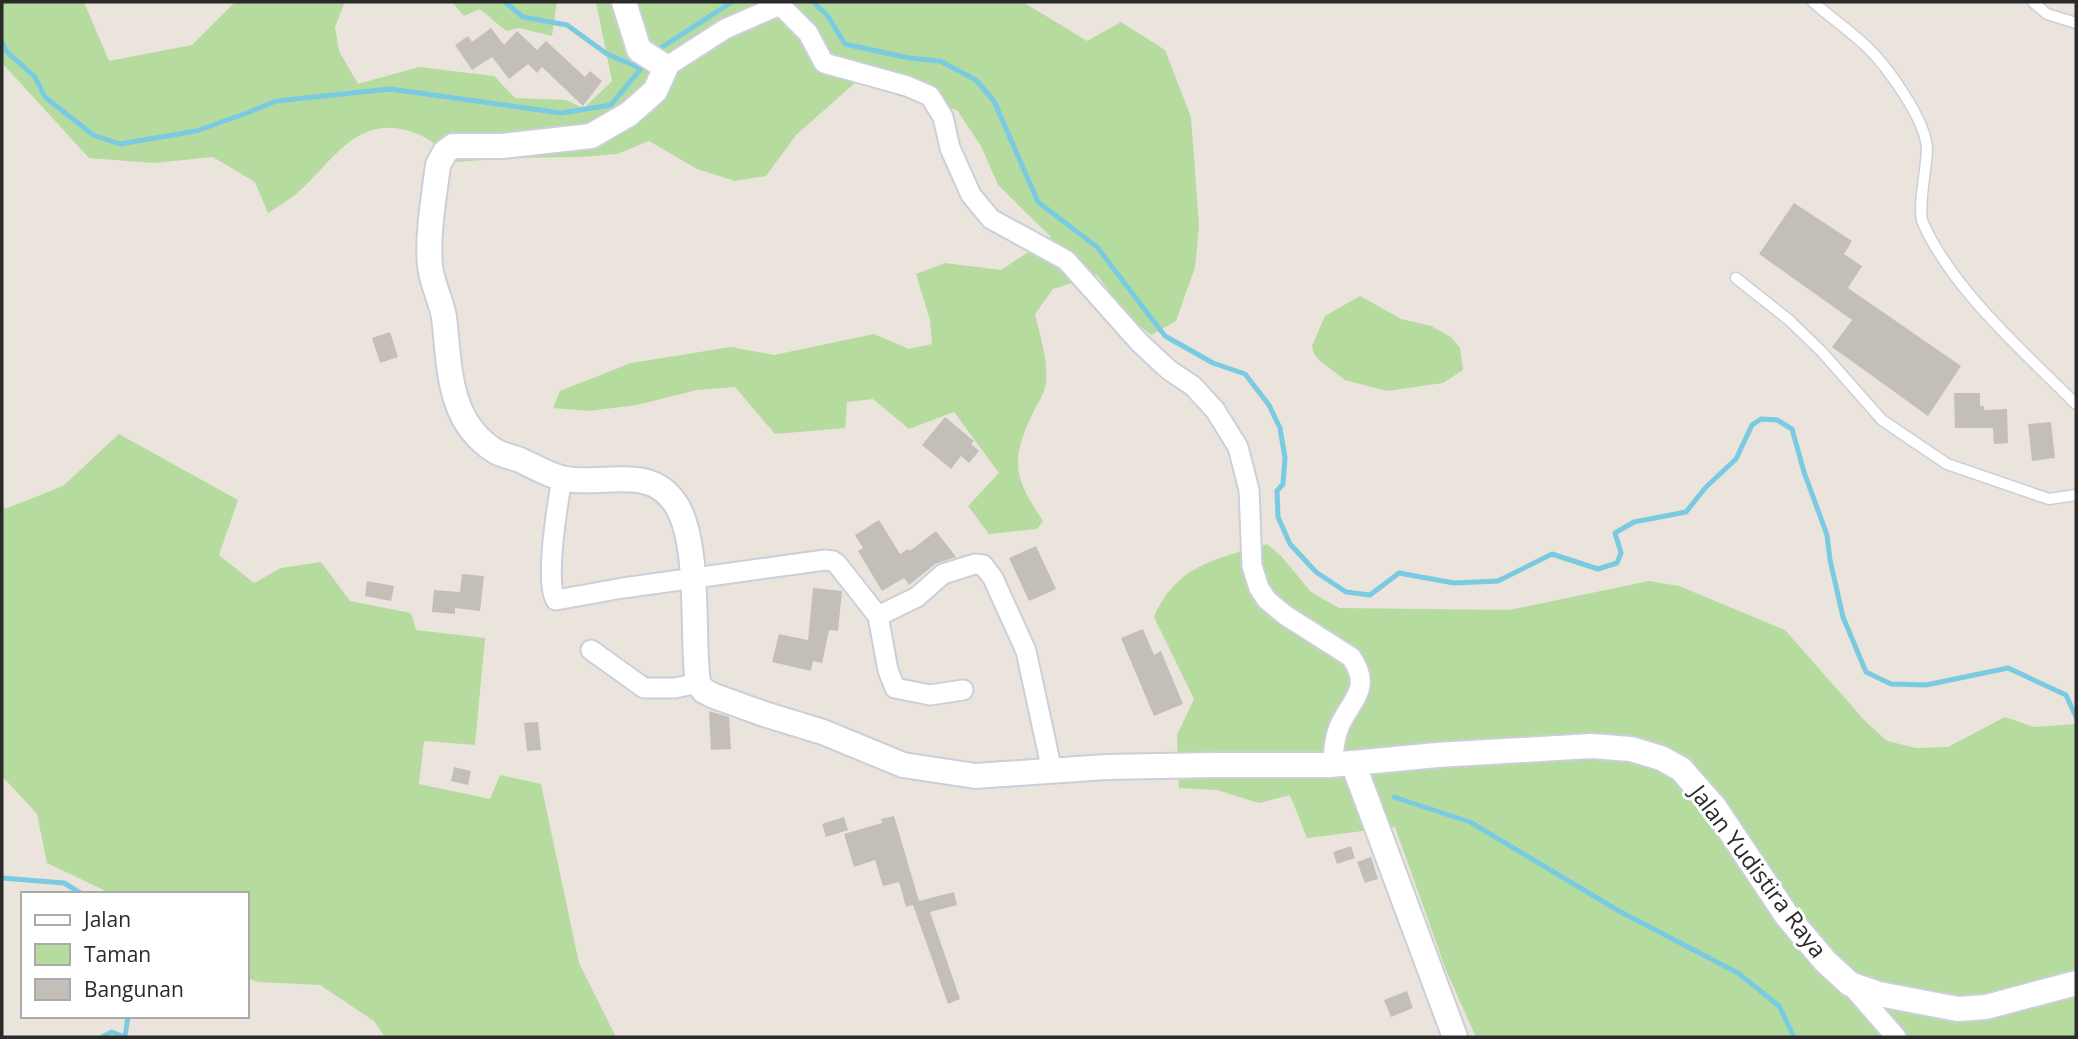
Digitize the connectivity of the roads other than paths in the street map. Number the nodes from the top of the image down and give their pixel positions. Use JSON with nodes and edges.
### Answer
{"nodes":[{"id":1,"x":624,"y":2,"type":"edge"},
{"id":2,"x":1813,"y":2,"type":"edge"},
{"id":3,"x":2033,"y":2,"type":"edge"},
{"id":4,"x":2076,"y":23,"type":"edge"},
{"id":5,"x":653,"y":60,"type":"junction"},
{"id":6,"x":1736,"y":278,"type":"dead end"},
{"id":7,"x":2076,"y":404,"type":"edge"},
{"id":8,"x":562,"y":479,"type":"junction"},
{"id":9,"x":2076,"y":495,"type":"edge"},
{"id":10,"x":694,"y":579,"type":"junction"},
{"id":11,"x":878,"y":616,"type":"junction"},
{"id":12,"x":591,"y":650,"type":"dead end"},
{"id":13,"x":698,"y":683,"type":"junction"},
{"id":14,"x":963,"y":690,"type":"dead end"},
{"id":15,"x":1343,"y":764,"type":"junction"},
{"id":16,"x":1052,"y":771,"type":"junction"},
{"id":17,"x":2076,"y":983,"type":"edge"},
{"id":18,"x":1850,"y":984,"type":"junction"},
{"id":19,"x":1455,"y":1037,"type":"edge"},
{"id":20,"x":1896,"y":1037,"type":"edge"}],
"edges":[{"from":1,"to":5,"type":"street"},
{"from":2,"to":7,"type":"lane"},
{"from":3,"to":4,"type":"lane"},
{"from":5,"to":8,"type":"street"},
{"from":5,"to":15,"type":"street"},
{"from":6,"to":9,"type":"lane"},
{"from":8,"to":10,"type":"street"},
{"from":8,"to":10,"type":"street"},
{"from":10,"to":11,"type":"street"},
{"from":10,"to":13,"type":"street"},
{"from":11,"to":14,"type":"street"},
{"from":11,"to":16,"type":"street"},
{"from":12,"to":13,"type":"street"},
{"from":13,"to":16,"type":"street","name":"Jalan Yudistira Raya"},
{"from":15,"to":16,"type":"street","name":"Jalan Yudistira Raya"},
{"from":15,"to":18,"type":"street","name":"Jalan Yudistira Raya"},
{"from":15,"to":19,"type":"street"},
{"from":17,"to":18,"type":"street","name":"Jalan Yudistira Raya"},
{"from":18,"to":20,"type":"street"}]}
